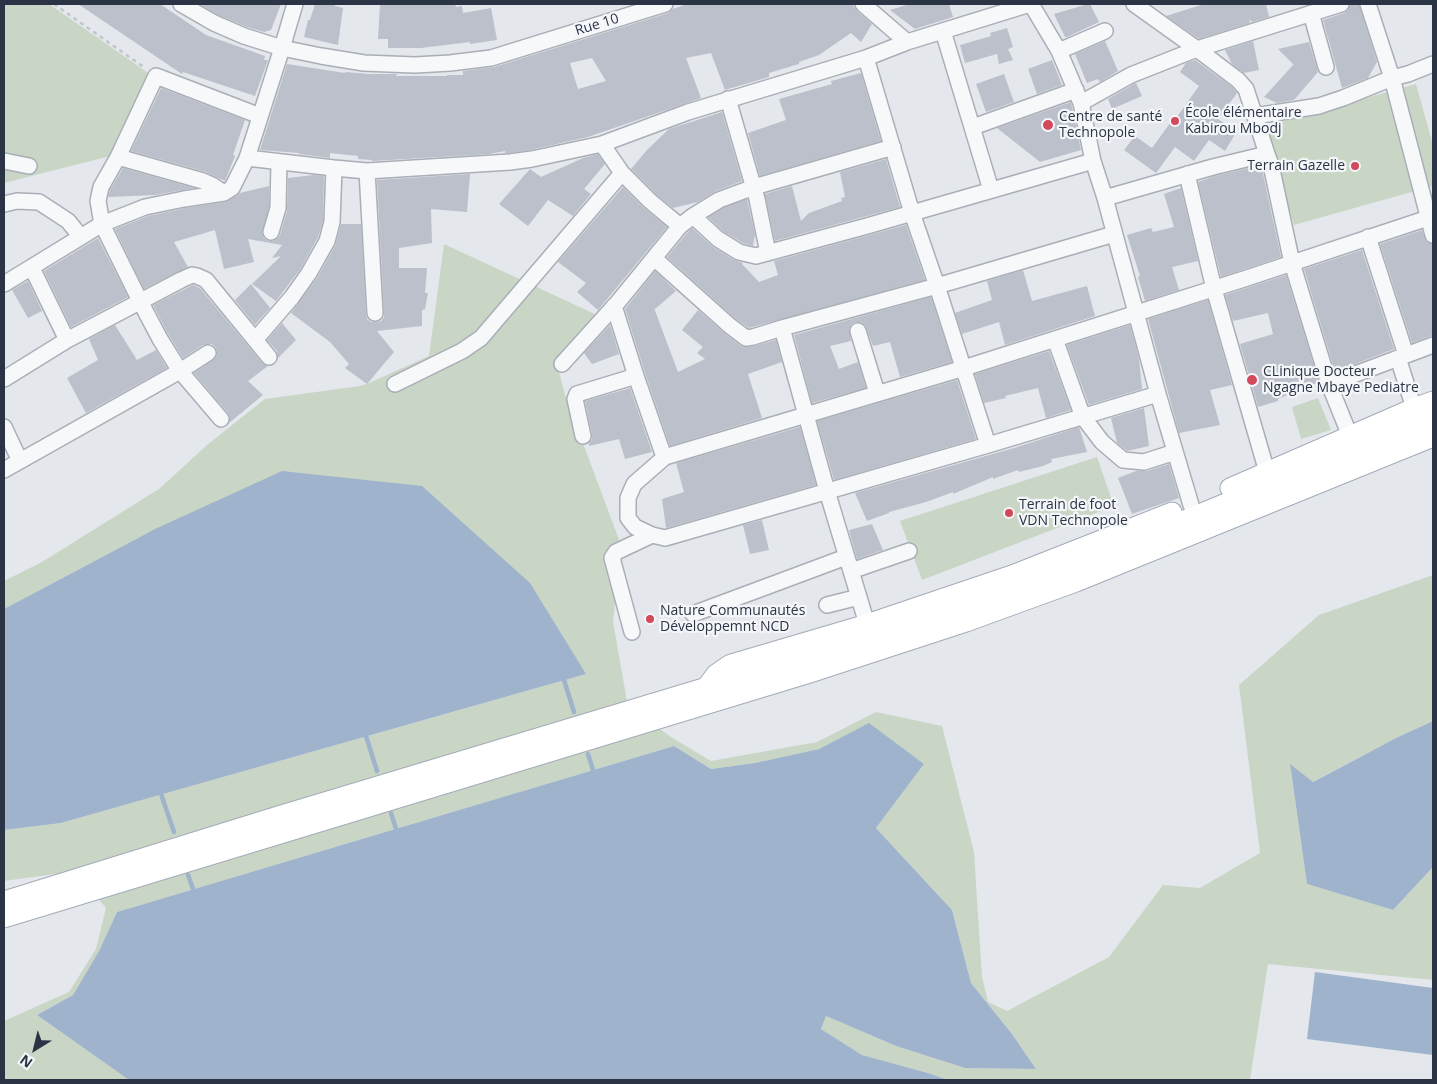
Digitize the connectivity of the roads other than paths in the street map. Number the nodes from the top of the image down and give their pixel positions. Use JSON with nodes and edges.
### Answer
{"nodes":[{"id":1,"x":181,"y":4,"type":"edge"},
{"id":2,"x":295,"y":4,"type":"edge"},
{"id":3,"x":666,"y":4,"type":"edge"},
{"id":4,"x":863,"y":4,"type":"edge"},
{"id":5,"x":1031,"y":4,"type":"edge"},
{"id":6,"x":1134,"y":4,"type":"edge"},
{"id":7,"x":1341,"y":4,"type":"edge"},
{"id":8,"x":1368,"y":4,"type":"edge"},
{"id":9,"x":1311,"y":13,"type":"junction"},
{"id":10,"x":944,"y":31,"type":"junction"},
{"id":11,"x":1105,"y":31,"type":"dead end"},
{"id":12,"x":907,"y":42,"type":"junction"},
{"id":13,"x":282,"y":48,"type":"junction"},
{"id":14,"x":1197,"y":49,"type":"junction"},
{"id":15,"x":1059,"y":51,"type":"junction"},
{"id":16,"x":866,"y":58,"type":"junction"},
{"id":17,"x":1433,"y":64,"type":"edge"},
{"id":18,"x":1326,"y":67,"type":"dead end"},
{"id":19,"x":1392,"y":78,"type":"junction"},
{"id":20,"x":1079,"y":96,"type":"junction"},
{"id":21,"x":728,"y":99,"type":"junction"},
{"id":22,"x":260,"y":116,"type":"junction"},
{"id":23,"x":1255,"y":116,"type":"junction"},
{"id":24,"x":973,"y":127,"type":"junction"},
{"id":25,"x":602,"y":144,"type":"junction"},
{"id":26,"x":893,"y":147,"type":"junction"},
{"id":27,"x":1267,"y":154,"type":"junction"},
{"id":28,"x":118,"y":157,"type":"junction"},
{"id":29,"x":247,"y":158,"type":"junction"},
{"id":30,"x":1093,"y":161,"type":"junction"},
{"id":31,"x":4,"y":162,"type":"edge"},
{"id":32,"x":279,"y":162,"type":"junction"},
{"id":33,"x":29,"y":166,"type":"dead end"},
{"id":34,"x":334,"y":168,"type":"junction"},
{"id":35,"x":367,"y":171,"type":"junction"},
{"id":36,"x":622,"y":173,"type":"junction"},
{"id":37,"x":1187,"y":174,"type":"junction"},
{"id":38,"x":754,"y":187,"type":"junction"},
{"id":39,"x":991,"y":190,"type":"junction"},
{"id":40,"x":224,"y":193,"type":"junction"},
{"id":41,"x":1105,"y":198,"type":"junction"},
{"id":42,"x":4,"y":204,"type":"edge"},
{"id":43,"x":912,"y":212,"type":"junction"},
{"id":44,"x":693,"y":216,"type":"junction"},
{"id":45,"x":1428,"y":218,"type":"junction"},
{"id":46,"x":102,"y":224,"type":"junction"},
{"id":47,"x":680,"y":226,"type":"junction"},
{"id":48,"x":272,"y":232,"type":"dead end"},
{"id":49,"x":1114,"y":234,"type":"junction"},
{"id":50,"x":1433,"y":236,"type":"edge"},
{"id":51,"x":81,"y":237,"type":"junction"},
{"id":52,"x":1368,"y":237,"type":"junction"},
{"id":53,"x":768,"y":253,"type":"junction"},
{"id":54,"x":654,"y":258,"type":"junction"},
{"id":55,"x":1292,"y":263,"type":"junction"},
{"id":56,"x":32,"y":268,"type":"junction"},
{"id":57,"x":4,"y":284,"type":"edge"},
{"id":58,"x":937,"y":286,"type":"junction"},
{"id":59,"x":1214,"y":289,"type":"junction"},
{"id":60,"x":140,"y":301,"type":"junction"},
{"id":61,"x":614,"y":306,"type":"junction"},
{"id":62,"x":375,"y":312,"type":"dead end"},
{"id":63,"x":1136,"y":314,"type":"junction"},
{"id":64,"x":782,"y":328,"type":"junction"},
{"id":65,"x":858,"y":331,"type":"dead end"},
{"id":66,"x":1055,"y":339,"type":"junction"},
{"id":67,"x":67,"y":340,"type":"junction"},
{"id":68,"x":254,"y":340,"type":"junction"},
{"id":69,"x":1433,"y":344,"type":"edge"},
{"id":70,"x":208,"y":353,"type":"dead end"},
{"id":71,"x":1402,"y":356,"type":"junction"},
{"id":72,"x":269,"y":357,"type":"dead end"},
{"id":73,"x":562,"y":364,"type":"dead end"},
{"id":74,"x":964,"y":368,"type":"junction"},
{"id":75,"x":180,"y":372,"type":"junction"},
{"id":76,"x":636,"y":376,"type":"junction"},
{"id":77,"x":4,"y":379,"type":"edge"},
{"id":78,"x":395,"y":384,"type":"dead end"},
{"id":79,"x":1328,"y":384,"type":"junction"},
{"id":80,"x":878,"y":393,"type":"junction"},
{"id":81,"x":1158,"y":394,"type":"junction"},
{"id":82,"x":1414,"y":408,"type":"junction"},
{"id":83,"x":805,"y":415,"type":"junction"},
{"id":84,"x":1083,"y":417,"type":"junction"},
{"id":85,"x":221,"y":419,"type":"dead end"},
{"id":86,"x":1432,"y":419,"type":"edge"},
{"id":87,"x":1372,"y":426,"type":"junction"},
{"id":88,"x":4,"y":427,"type":"edge"},
{"id":89,"x":583,"y":436,"type":"dead end"},
{"id":90,"x":1350,"y":436,"type":"junction"},
{"id":91,"x":988,"y":445,"type":"junction"},
{"id":92,"x":1175,"y":452,"type":"junction"},
{"id":93,"x":666,"y":456,"type":"junction"},
{"id":94,"x":20,"y":461,"type":"junction"},
{"id":95,"x":4,"y":470,"type":"edge"},
{"id":96,"x":1267,"y":472,"type":"junction"},
{"id":97,"x":827,"y":491,"type":"junction"},
{"id":98,"x":1191,"y":505,"type":"junction"},
{"id":99,"x":652,"y":535,"type":"junction"},
{"id":100,"x":909,"y":552,"type":"dead end"},
{"id":101,"x":849,"y":564,"type":"junction"},
{"id":102,"x":859,"y":597,"type":"junction"},
{"id":103,"x":826,"y":605,"type":"dead end"},
{"id":104,"x":693,"y":614,"type":"dead end"},
{"id":105,"x":867,"y":624,"type":"junction"},
{"id":106,"x":632,"y":632,"type":"dead end"},
{"id":107,"x":706,"y":687,"type":"junction"},
{"id":108,"x":4,"y":901,"type":"edge"},
{"id":109,"x":4,"y":918,"type":"edge"}],
"edges":[{"from":1,"to":13,"type":"street","name":"Rue 10"},
{"from":2,"to":13,"type":"street"},
{"from":3,"to":13,"type":"street","name":"Rue 10"},
{"from":4,"to":12,"type":"street"},
{"from":5,"to":10,"type":"street"},
{"from":5,"to":15,"type":"street"},
{"from":6,"to":14,"type":"street"},
{"from":7,"to":9,"type":"street"},
{"from":8,"to":19,"type":"street"},
{"from":9,"to":14,"type":"street"},
{"from":9,"to":18,"type":"street"},
{"from":10,"to":12,"type":"street"},
{"from":10,"to":24,"type":"street"},
{"from":11,"to":15,"type":"street"},
{"from":12,"to":16,"type":"street"},
{"from":13,"to":22,"type":"street"},
{"from":14,"to":20,"type":"street"},
{"from":14,"to":23,"type":"street"},
{"from":15,"to":20,"type":"street"},
{"from":16,"to":21,"type":"street"},
{"from":16,"to":26,"type":"street"},
{"from":17,"to":19,"type":"street"},
{"from":19,"to":23,"type":"street"},
{"from":19,"to":45,"type":"street"},
{"from":20,"to":24,"type":"street"},
{"from":20,"to":30,"type":"street"},
{"from":21,"to":25,"type":"street"},
{"from":21,"to":38,"type":"street"},
{"from":22,"to":28,"type":"street"},
{"from":22,"to":29,"type":"street"},
{"from":23,"to":27,"type":"street"},
{"from":24,"to":39,"type":"street"},
{"from":25,"to":35,"type":"street"},
{"from":25,"to":36,"type":"street"},
{"from":26,"to":38,"type":"street"},
{"from":26,"to":43,"type":"street"},
{"from":27,"to":37,"type":"street"},
{"from":27,"to":55,"type":"street"},
{"from":28,"to":40,"type":"street"},
{"from":28,"to":46,"type":"street"},
{"from":29,"to":32,"type":"street"},
{"from":29,"to":40,"type":"street"},
{"from":30,"to":39,"type":"street"},
{"from":30,"to":41,"type":"street"},
{"from":31,"to":33,"type":"street"},
{"from":32,"to":34,"type":"street"},
{"from":32,"to":48,"type":"street"},
{"from":34,"to":35,"type":"street"},
{"from":34,"to":68,"type":"street"},
{"from":35,"to":62,"type":"street"},
{"from":36,"to":47,"type":"street"},
{"from":36,"to":78,"type":"street"},
{"from":37,"to":41,"type":"street"},
{"from":37,"to":59,"type":"street"},
{"from":38,"to":44,"type":"street"},
{"from":38,"to":53,"type":"street"},
{"from":39,"to":43,"type":"street"},
{"from":40,"to":46,"type":"street"},
{"from":41,"to":49,"type":"street"},
{"from":42,"to":51,"type":"street"},
{"from":43,"to":53,"type":"street"},
{"from":43,"to":58,"type":"street"},
{"from":44,"to":47,"type":"street"},
{"from":44,"to":53,"type":"street"},
{"from":45,"to":50,"type":"street"},
{"from":45,"to":52,"type":"street"},
{"from":46,"to":51,"type":"street"},
{"from":46,"to":60,"type":"street"},
{"from":47,"to":54,"type":"street"},
{"from":49,"to":58,"type":"street"},
{"from":49,"to":63,"type":"street"},
{"from":51,"to":56,"type":"street"},
{"from":52,"to":55,"type":"street"},
{"from":52,"to":71,"type":"street"},
{"from":54,"to":61,"type":"street"},
{"from":54,"to":64,"type":"street"},
{"from":55,"to":59,"type":"street"},
{"from":55,"to":79,"type":"street"},
{"from":56,"to":57,"type":"street"},
{"from":56,"to":67,"type":"street"},
{"from":58,"to":64,"type":"street"},
{"from":58,"to":74,"type":"street"},
{"from":59,"to":63,"type":"street"},
{"from":59,"to":96,"type":"street"},
{"from":60,"to":67,"type":"street"},
{"from":60,"to":68,"type":"street"},
{"from":60,"to":75,"type":"street"},
{"from":61,"to":73,"type":"street"},
{"from":61,"to":76,"type":"street"},
{"from":63,"to":66,"type":"street"},
{"from":63,"to":81,"type":"street"},
{"from":64,"to":83,"type":"street"},
{"from":65,"to":80,"type":"street"},
{"from":66,"to":74,"type":"street"},
{"from":66,"to":84,"type":"street"},
{"from":67,"to":77,"type":"street"},
{"from":68,"to":72,"type":"street"},
{"from":69,"to":71,"type":"street"},
{"from":70,"to":75,"type":"street"},
{"from":71,"to":79,"type":"street"},
{"from":71,"to":82,"type":"street"},
{"from":74,"to":80,"type":"street"},
{"from":74,"to":91,"type":"street"},
{"from":75,"to":85,"type":"street"},
{"from":75,"to":94,"type":"street"},
{"from":76,"to":89,"type":"street"},
{"from":76,"to":93,"type":"street"},
{"from":79,"to":90,"type":"street"},
{"from":80,"to":83,"type":"street"},
{"from":81,"to":84,"type":"street"},
{"from":81,"to":92,"type":"street"},
{"from":82,"to":86,"type":"main road"},
{"from":82,"to":87,"type":"main road"},
{"from":83,"to":93,"type":"street"},
{"from":83,"to":97,"type":"street"},
{"from":84,"to":91,"type":"street"},
{"from":84,"to":92,"type":"street"},
{"from":86,"to":87,"type":"main road"},
{"from":86,"to":107,"type":"main road"},
{"from":86,"to":109,"type":"main road"},
{"from":87,"to":90,"type":"main road"},
{"from":88,"to":94,"type":"street"},
{"from":90,"to":96,"type":"main road"},
{"from":91,"to":97,"type":"street"},
{"from":92,"to":98,"type":"street"},
{"from":93,"to":99,"type":"street"},
{"from":94,"to":95,"type":"street"},
{"from":96,"to":98,"type":"main road"},
{"from":97,"to":99,"type":"street"},
{"from":97,"to":101,"type":"street"},
{"from":98,"to":105,"type":"main road"},
{"from":99,"to":106,"type":"street"},
{"from":100,"to":101,"type":"street"},
{"from":101,"to":102,"type":"street"},
{"from":101,"to":104,"type":"street"},
{"from":102,"to":103,"type":"street"},
{"from":102,"to":105,"type":"street"},
{"from":105,"to":107,"type":"main road"},
{"from":107,"to":108,"type":"main road"}]}
